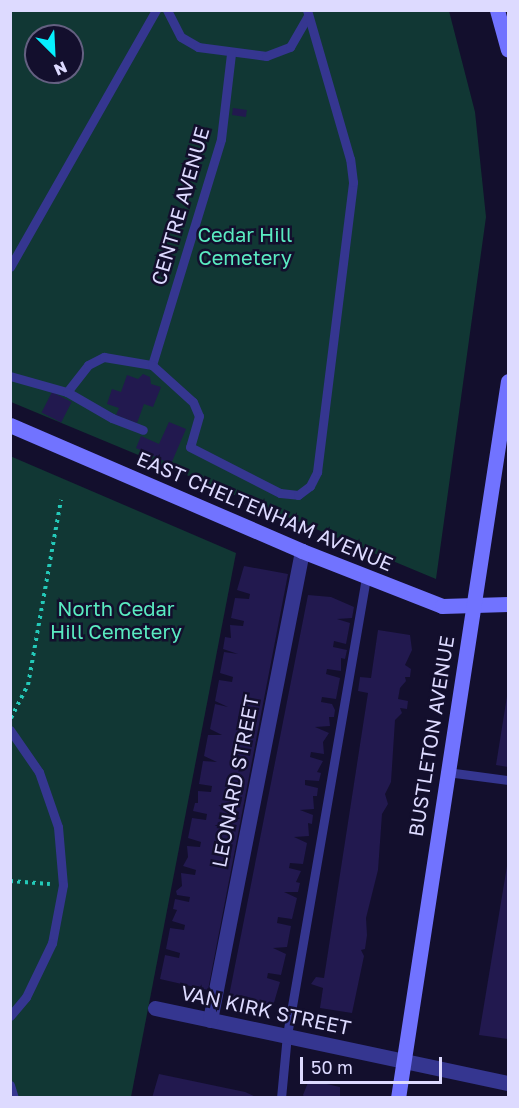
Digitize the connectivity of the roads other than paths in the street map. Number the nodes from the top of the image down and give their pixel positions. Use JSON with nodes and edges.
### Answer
{"nodes":[{"id":1,"x":156,"y":10,"type":"edge"},
{"id":2,"x":167,"y":10,"type":"edge"},
{"id":3,"x":497,"y":10,"type":"edge"},
{"id":4,"x":308,"y":13,"type":"edge"},
{"id":5,"x":508,"y":50,"type":"edge"},
{"id":6,"x":231,"y":54,"type":"junction"},
{"id":7,"x":10,"y":267,"type":"edge"},
{"id":8,"x":152,"y":365,"type":"junction"},
{"id":9,"x":10,"y":376,"type":"edge"},
{"id":10,"x":508,"y":381,"type":"edge"},
{"id":11,"x":67,"y":392,"type":"junction"},
{"id":12,"x":10,"y":425,"type":"edge"},
{"id":13,"x":142,"y":430,"type":"dead end"},
{"id":14,"x":302,"y":551,"type":"junction"},
{"id":15,"x":366,"y":577,"type":"junction"},
{"id":16,"x":508,"y":604,"type":"edge"},
{"id":17,"x":473,"y":608,"type":"junction"},
{"id":18,"x":10,"y":730,"type":"edge"},
{"id":19,"x":447,"y":772,"type":"junction"},
{"id":20,"x":508,"y":780,"type":"edge"},
{"id":21,"x":155,"y":1008,"type":"dead end"},
{"id":22,"x":10,"y":1016,"type":"edge"},
{"id":23,"x":210,"y":1020,"type":"junction"},
{"id":24,"x":287,"y":1035,"type":"junction"},
{"id":25,"x":402,"y":1060,"type":"junction"},
{"id":26,"x":508,"y":1083,"type":"edge"},
{"id":27,"x":10,"y":1085,"type":"edge"},
{"id":28,"x":14,"y":1098,"type":"edge"},
{"id":29,"x":281,"y":1098,"type":"edge"},
{"id":30,"x":398,"y":1098,"type":"edge"}],
"edges":[{"from":1,"to":7,"type":"lane"},
{"from":2,"to":6,"type":"lane"},
{"from":3,"to":5,"type":"main road"},
{"from":4,"to":6,"type":"lane"},
{"from":4,"to":8,"type":"lane"},
{"from":6,"to":8,"type":"lane","name":"CENTRE AVENUE"},
{"from":8,"to":11,"type":"lane"},
{"from":9,"to":11,"type":"lane"},
{"from":10,"to":17,"type":"main road","name":"BUSTLETON AVENUE"},
{"from":11,"to":13,"type":"lane"},
{"from":12,"to":14,"type":"main road","name":"EAST CHELTENHAM AVENUE"},
{"from":14,"to":15,"type":"main road","name":"EAST CHELTENHAM AVENUE"},
{"from":14,"to":23,"type":"street","name":"LEONARD STREET"},
{"from":15,"to":17,"type":"main road","name":"EAST CHELTENHAM AVENUE"},
{"from":15,"to":24,"type":"lane"},
{"from":16,"to":17,"type":"main road","name":"EAST CHELTENHAM AVENUE"},
{"from":17,"to":19,"type":"main road","name":"BUSTLETON AVENUE"},
{"from":18,"to":22,"type":"lane"},
{"from":19,"to":20,"type":"lane"},
{"from":19,"to":25,"type":"main road","name":"BUSTLETON AVENUE"},
{"from":21,"to":23,"type":"street","name":"VAN KIRK STREET"},
{"from":23,"to":24,"type":"street","name":"VAN KIRK STREET"},
{"from":24,"to":25,"type":"street","name":"VAN KIRK STREET"},
{"from":24,"to":29,"type":"lane"},
{"from":25,"to":26,"type":"street","name":"VAN KIRK STREET"},
{"from":25,"to":30,"type":"main road","name":"BUSTLETON AVENUE"},
{"from":27,"to":28,"type":"lane"}]}
